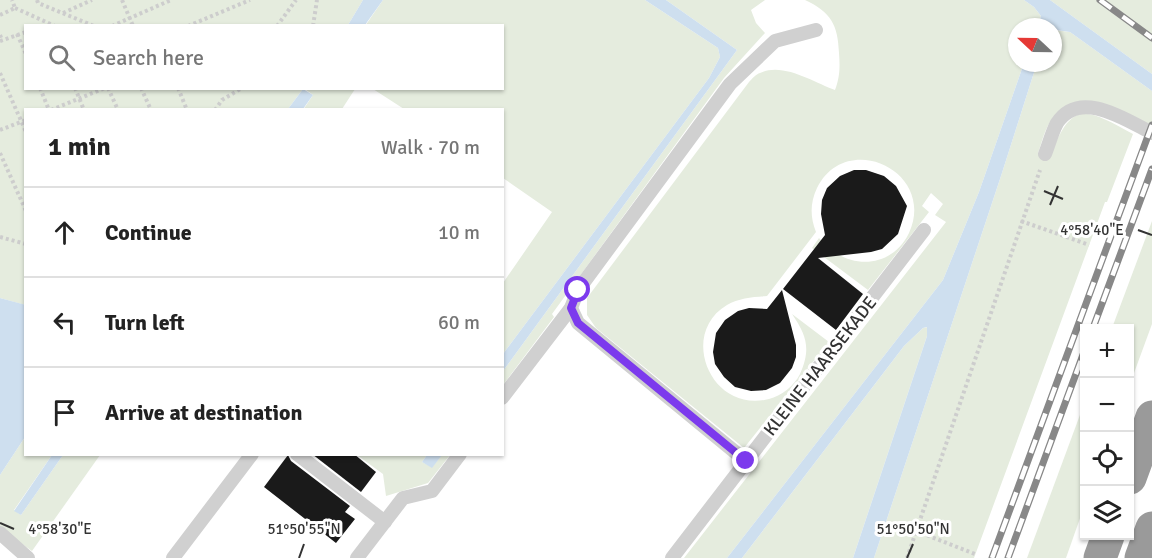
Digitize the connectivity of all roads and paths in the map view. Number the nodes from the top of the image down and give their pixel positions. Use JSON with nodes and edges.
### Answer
{"nodes":[{"id":1,"x":12,"y":0,"type":"edge"},
{"id":2,"x":37,"y":0,"type":"edge"},
{"id":3,"x":92,"y":0,"type":"edge"},
{"id":4,"x":122,"y":0,"type":"edge"},
{"id":5,"x":171,"y":0,"type":"edge"},
{"id":6,"x":250,"y":0,"type":"edge"},
{"id":7,"x":296,"y":0,"type":"edge"},
{"id":8,"x":317,"y":0,"type":"edge"},
{"id":9,"x":15,"y":8,"type":"junction"},
{"id":10,"x":63,"y":13,"type":"junction"},
{"id":11,"x":0,"y":15,"type":"edge"},
{"id":12,"x":129,"y":18,"type":"junction"},
{"id":13,"x":51,"y":24,"type":"edge"},
{"id":14,"x":89,"y":24,"type":"edge"},
{"id":15,"x":116,"y":24,"type":"edge"},
{"id":16,"x":132,"y":24,"type":"edge"},
{"id":17,"x":193,"y":24,"type":"edge"},
{"id":18,"x":278,"y":24,"type":"edge"},
{"id":19,"x":313,"y":24,"type":"edge"},
{"id":20,"x":816,"y":30,"type":"dead end"},
{"id":21,"x":24,"y":32,"type":"edge"},
{"id":22,"x":17,"y":34,"type":"junction"},
{"id":23,"x":0,"y":35,"type":"edge"},
{"id":24,"x":1,"y":41,"type":"edge"},
{"id":25,"x":24,"y":50,"type":"edge"},
{"id":26,"x":0,"y":73,"type":"edge"},
{"id":27,"x":41,"y":90,"type":"edge"},
{"id":28,"x":76,"y":90,"type":"edge"},
{"id":29,"x":102,"y":90,"type":"edge"},
{"id":30,"x":108,"y":90,"type":"edge"},
{"id":31,"x":142,"y":90,"type":"edge"},
{"id":32,"x":179,"y":90,"type":"edge"},
{"id":33,"x":239,"y":90,"type":"edge"},
{"id":34,"x":79,"y":99,"type":"junction"},
{"id":35,"x":49,"y":108,"type":"edge"},
{"id":36,"x":55,"y":108,"type":"edge"},
{"id":37,"x":83,"y":108,"type":"edge"},
{"id":38,"x":117,"y":108,"type":"edge"},
{"id":39,"x":150,"y":108,"type":"edge"},
{"id":40,"x":186,"y":108,"type":"edge"},
{"id":41,"x":216,"y":108,"type":"edge"},
{"id":42,"x":23,"y":120,"type":"edge"},
{"id":43,"x":0,"y":129,"type":"edge"},
{"id":44,"x":1152,"y":133,"type":"edge"},
{"id":45,"x":0,"y":153,"type":"edge"},
{"id":46,"x":1045,"y":154,"type":"joint"},
{"id":47,"x":24,"y":207,"type":"edge"},
{"id":48,"x":1021,"y":221,"type":"junction"},
{"id":49,"x":924,"y":230,"type":"dead end"},
{"id":50,"x":0,"y":232,"type":"edge"},
{"id":51,"x":1,"y":237,"type":"edge"},
{"id":52,"x":24,"y":243,"type":"edge"},
{"id":53,"x":1089,"y":245,"type":"dead end"},
{"id":54,"x":571,"y":308,"type":"junction"},
{"id":55,"x":504,"y":395,"type":"edge"},
{"id":56,"x":1152,"y":417,"type":"edge"},
{"id":57,"x":250,"y":456,"type":"edge"},
{"id":58,"x":300,"y":456,"type":"edge"},
{"id":59,"x":458,"y":456,"type":"edge"},
{"id":60,"x":746,"y":461,"type":"junction"},
{"id":61,"x":1134,"y":467,"type":"edge"},
{"id":62,"x":385,"y":522,"type":"junction"},
{"id":63,"x":1152,"y":528,"type":"edge"},
{"id":64,"x":917,"y":532,"type":"junction"},
{"id":65,"x":0,"y":533,"type":"edge"},
{"id":66,"x":1107,"y":540,"type":"edge"},
{"id":67,"x":975,"y":554,"type":"dead end"},
{"id":68,"x":28,"y":558,"type":"edge"},
{"id":69,"x":173,"y":558,"type":"edge"},
{"id":70,"x":357,"y":558,"type":"edge"},
{"id":71,"x":672,"y":558,"type":"edge"},
{"id":72,"x":907,"y":558,"type":"edge"},
{"id":73,"x":1100,"y":558,"type":"edge"},
{"id":74,"x":1141,"y":558,"type":"edge"}],
"edges":[{"from":1,"to":9,"type":"path"},
{"from":2,"to":10,"type":"path"},
{"from":3,"to":10,"type":"path"},
{"from":4,"to":12,"type":"path"},
{"from":5,"to":12,"type":"path"},
{"from":6,"to":17,"type":"path"},
{"from":7,"to":18,"type":"path"},
{"from":8,"to":19,"type":"path"},
{"from":9,"to":11,"type":"path"},
{"from":9,"to":13,"type":"path"},
{"from":10,"to":14,"type":"path"},
{"from":12,"to":15,"type":"path"},
{"from":12,"to":16,"type":"path"},
{"from":20,"to":54,"type":"lane"},
{"from":21,"to":22,"type":"path"},
{"from":22,"to":24,"type":"path"},
{"from":22,"to":25,"type":"path"},
{"from":23,"to":24,"type":"path"},
{"from":26,"to":42,"type":"path"},
{"from":27,"to":35,"type":"path"},
{"from":28,"to":34,"type":"path"},
{"from":29,"to":34,"type":"path"},
{"from":30,"to":38,"type":"path"},
{"from":31,"to":39,"type":"path"},
{"from":32,"to":40,"type":"path"},
{"from":33,"to":41,"type":"path"},
{"from":34,"to":36,"type":"path"},
{"from":34,"to":37,"type":"path"},
{"from":42,"to":43,"type":"path"},
{"from":44,"to":46,"type":"lane"},
{"from":45,"to":47,"type":"path"},
{"from":46,"to":48,"type":"path"},
{"from":48,"to":53,"type":"path"},
{"from":48,"to":64,"type":"path"},
{"from":49,"to":60,"type":"lane","name":"KLEINE HAARSEKADE"},
{"from":50,"to":51,"type":"path"},
{"from":51,"to":52,"type":"path"},
{"from":54,"to":55,"type":"lane"},
{"from":54,"to":60,"type":"lane"},
{"from":56,"to":61,"type":"highway"},
{"from":57,"to":69,"type":"lane"},
{"from":58,"to":62,"type":"lane"},
{"from":59,"to":62,"type":"lane"},
{"from":60,"to":71,"type":"lane","name":"KLEINE HAARSEKADE"},
{"from":62,"to":70,"type":"lane"},
{"from":63,"to":74,"type":"highway"},
{"from":64,"to":67,"type":"path"},
{"from":64,"to":72,"type":"path"},
{"from":65,"to":68,"type":"lane"},
{"from":66,"to":73,"type":"highway"}]}
